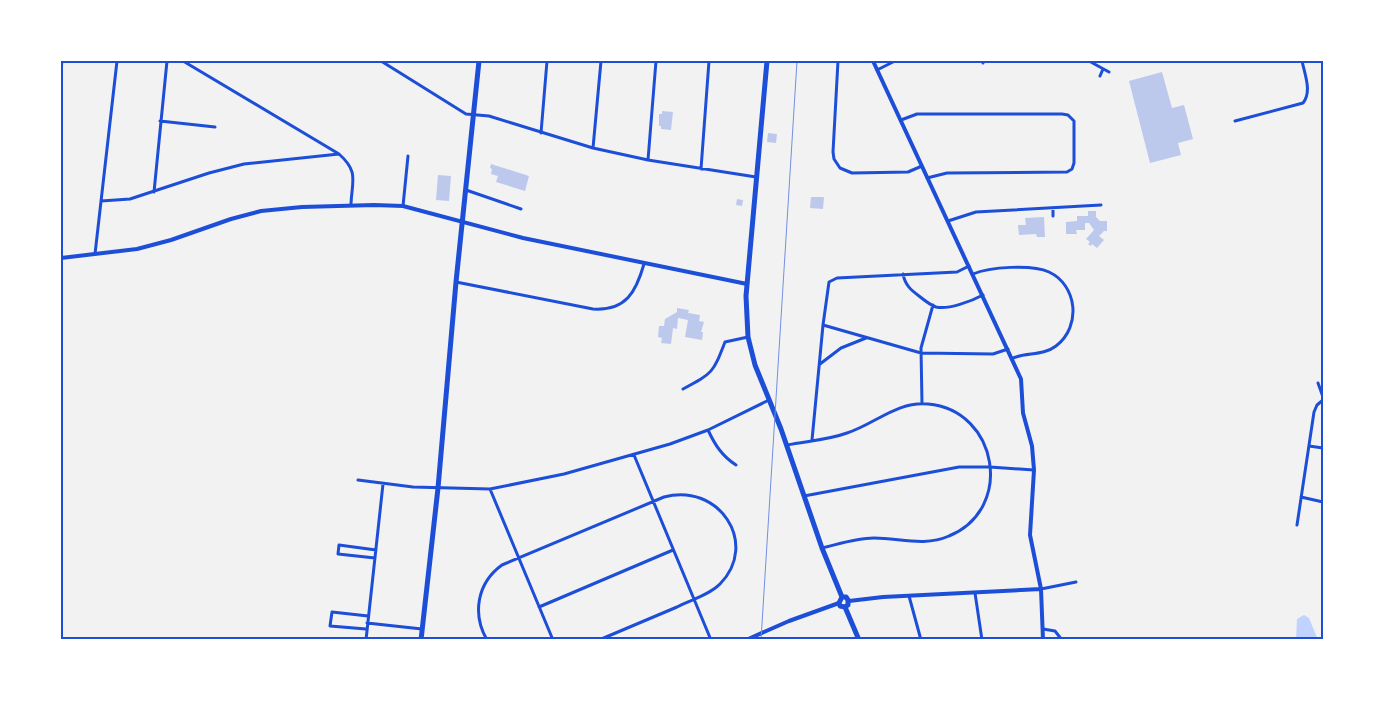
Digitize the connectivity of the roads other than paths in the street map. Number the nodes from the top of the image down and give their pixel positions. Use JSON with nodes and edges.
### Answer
{"nodes":[{"id":1,"x":62,"y":61,"type":"edge"},
{"id":2,"x":117,"y":61,"type":"edge"},
{"id":3,"x":167,"y":61,"type":"edge"},
{"id":4,"x":183,"y":61,"type":"edge"},
{"id":5,"x":381,"y":61,"type":"edge"},
{"id":6,"x":479,"y":61,"type":"edge"},
{"id":7,"x":547,"y":61,"type":"edge"},
{"id":8,"x":601,"y":61,"type":"edge"},
{"id":9,"x":656,"y":61,"type":"edge"},
{"id":10,"x":710,"y":61,"type":"edge"},
{"id":11,"x":767,"y":61,"type":"edge"},
{"id":12,"x":838,"y":61,"type":"edge"},
{"id":13,"x":873,"y":61,"type":"edge"},
{"id":14,"x":895,"y":61,"type":"edge"},
{"id":15,"x":1089,"y":61,"type":"edge"},
{"id":16,"x":1302,"y":61,"type":"edge"},
{"id":17,"x":61,"y":69,"type":"edge"},
{"id":18,"x":1103,"y":69,"type":"junction"},
{"id":19,"x":877,"y":70,"type":"junction"},
{"id":20,"x":1109,"y":72,"type":"dead end"},
{"id":21,"x":1100,"y":76,"type":"dead end"},
{"id":22,"x":474,"y":115,"type":"junction"},
{"id":23,"x":901,"y":120,"type":"junction"},
{"id":24,"x":1235,"y":120,"type":"dead end"},
{"id":25,"x":160,"y":121,"type":"junction"},
{"id":26,"x":215,"y":127,"type":"dead end"},
{"id":27,"x":541,"y":133,"type":"junction"},
{"id":28,"x":593,"y":148,"type":"junction"},
{"id":29,"x":339,"y":154,"type":"junction"},
{"id":30,"x":408,"y":156,"type":"dead end"},
{"id":31,"x":648,"y":160,"type":"junction"},
{"id":32,"x":922,"y":166,"type":"junction"},
{"id":33,"x":701,"y":169,"type":"junction"},
{"id":34,"x":757,"y":177,"type":"junction"},
{"id":35,"x":927,"y":178,"type":"junction"},
{"id":36,"x":466,"y":190,"type":"junction"},
{"id":37,"x":154,"y":192,"type":"junction"},
{"id":38,"x":101,"y":201,"type":"junction"},
{"id":39,"x":351,"y":204,"type":"junction"},
{"id":40,"x":1101,"y":205,"type":"dead end"},
{"id":41,"x":404,"y":206,"type":"junction"},
{"id":42,"x":1053,"y":208,"type":"junction"},
{"id":43,"x":522,"y":209,"type":"dead end"},
{"id":44,"x":1053,"y":216,"type":"dead end"},
{"id":45,"x":462,"y":221,"type":"junction"},
{"id":46,"x":948,"y":222,"type":"junction"},
{"id":47,"x":95,"y":255,"type":"junction"},
{"id":48,"x":61,"y":258,"type":"edge"},
{"id":49,"x":644,"y":264,"type":"junction"},
{"id":50,"x":969,"y":266,"type":"junction"},
{"id":51,"x":903,"y":274,"type":"junction"},
{"id":52,"x":973,"y":274,"type":"junction"},
{"id":53,"x":456,"y":282,"type":"junction"},
{"id":54,"x":747,"y":284,"type":"junction"},
{"id":55,"x":983,"y":295,"type":"junction"},
{"id":56,"x":933,"y":306,"type":"junction"},
{"id":57,"x":823,"y":326,"type":"junction"},
{"id":58,"x":748,"y":337,"type":"junction"},
{"id":59,"x":867,"y":338,"type":"junction"},
{"id":60,"x":1008,"y":349,"type":"junction"},
{"id":61,"x":921,"y":353,"type":"junction"},
{"id":62,"x":1012,"y":358,"type":"junction"},
{"id":63,"x":819,"y":365,"type":"junction"},
{"id":64,"x":1318,"y":383,"type":"dead end"},
{"id":65,"x":683,"y":389,"type":"dead end"},
{"id":66,"x":1323,"y":398,"type":"edge"},
{"id":67,"x":769,"y":400,"type":"junction"},
{"id":68,"x":922,"y":404,"type":"junction"},
{"id":69,"x":708,"y":430,"type":"junction"},
{"id":70,"x":812,"y":440,"type":"junction"},
{"id":71,"x":786,"y":445,"type":"junction"},
{"id":72,"x":1309,"y":446,"type":"junction"},
{"id":73,"x":1323,"y":448,"type":"edge"},
{"id":74,"x":634,"y":455,"type":"junction"},
{"id":75,"x":736,"y":465,"type":"dead end"},
{"id":76,"x":990,"y":467,"type":"junction"},
{"id":77,"x":1034,"y":470,"type":"junction"},
{"id":78,"x":358,"y":480,"type":"dead end"},
{"id":79,"x":383,"y":484,"type":"junction"},
{"id":80,"x":438,"y":488,"type":"junction"},
{"id":81,"x":490,"y":489,"type":"junction"},
{"id":82,"x":804,"y":496,"type":"junction"},
{"id":83,"x":1301,"y":497,"type":"junction"},
{"id":84,"x":653,"y":501,"type":"junction"},
{"id":85,"x":1323,"y":502,"type":"edge"},
{"id":86,"x":1297,"y":526,"type":"dead end"},
{"id":87,"x":822,"y":548,"type":"junction"},
{"id":88,"x":376,"y":550,"type":"junction"},
{"id":89,"x":673,"y":550,"type":"junction"},
{"id":90,"x":375,"y":558,"type":"junction"},
{"id":91,"x":518,"y":558,"type":"junction"},
{"id":92,"x":1076,"y":582,"type":"dead end"},
{"id":93,"x":1041,"y":589,"type":"junction"},
{"id":94,"x":975,"y":593,"type":"junction"},
{"id":95,"x":909,"y":596,"type":"junction"},
{"id":96,"x":694,"y":599,"type":"junction"},
{"id":97,"x":840,"y":600,"type":"junction"},
{"id":98,"x":849,"y":601,"type":"junction"},
{"id":99,"x":539,"y":607,"type":"junction"},
{"id":100,"x":845,"y":607,"type":"junction"},
{"id":101,"x":368,"y":616,"type":"junction"},
{"id":102,"x":368,"y":623,"type":"junction"},
{"id":103,"x":367,"y":629,"type":"junction"},
{"id":104,"x":422,"y":629,"type":"junction"},
{"id":105,"x":1043,"y":629,"type":"junction"},
{"id":106,"x":366,"y":640,"type":"edge"},
{"id":107,"x":421,"y":640,"type":"edge"},
{"id":108,"x":486,"y":640,"type":"edge"},
{"id":109,"x":553,"y":640,"type":"edge"},
{"id":110,"x":599,"y":640,"type":"edge"},
{"id":111,"x":711,"y":640,"type":"edge"},
{"id":112,"x":746,"y":640,"type":"edge"},
{"id":113,"x":859,"y":640,"type":"edge"},
{"id":114,"x":921,"y":640,"type":"edge"},
{"id":115,"x":982,"y":640,"type":"edge"},
{"id":116,"x":1044,"y":640,"type":"edge"},
{"id":117,"x":1062,"y":640,"type":"edge"}],
"edges":[{"from":1,"to":17,"type":"street"},
{"from":2,"to":38,"type":"street"},
{"from":3,"to":25,"type":"street"},
{"from":4,"to":29,"type":"street"},
{"from":5,"to":22,"type":"street"},
{"from":6,"to":22,"type":"main road"},
{"from":7,"to":27,"type":"street"},
{"from":8,"to":28,"type":"street"},
{"from":9,"to":31,"type":"street"},
{"from":10,"to":33,"type":"street"},
{"from":11,"to":34,"type":"main road"},
{"from":12,"to":32,"type":"street"},
{"from":13,"to":19,"type":"street"},
{"from":14,"to":19,"type":"street"},
{"from":15,"to":18,"type":"street"},
{"from":16,"to":24,"type":"street"},
{"from":18,"to":20,"type":"street"},
{"from":18,"to":21,"type":"street"},
{"from":19,"to":23,"type":"street"},
{"from":22,"to":27,"type":"street"},
{"from":22,"to":36,"type":"main road"},
{"from":23,"to":32,"type":"street"},
{"from":23,"to":35,"type":"street"},
{"from":25,"to":26,"type":"street"},
{"from":25,"to":37,"type":"street"},
{"from":27,"to":28,"type":"street"},
{"from":28,"to":31,"type":"street"},
{"from":29,"to":37,"type":"street"},
{"from":29,"to":39,"type":"street"},
{"from":30,"to":41,"type":"street"},
{"from":31,"to":33,"type":"street"},
{"from":32,"to":35,"type":"street"},
{"from":33,"to":34,"type":"street"},
{"from":34,"to":54,"type":"main road"},
{"from":35,"to":46,"type":"street"},
{"from":36,"to":43,"type":"street"},
{"from":36,"to":45,"type":"main road"},
{"from":37,"to":38,"type":"street"},
{"from":38,"to":47,"type":"street"},
{"from":39,"to":41,"type":"street"},
{"from":39,"to":47,"type":"street"},
{"from":40,"to":42,"type":"street"},
{"from":41,"to":45,"type":"street"},
{"from":42,"to":44,"type":"street"},
{"from":42,"to":46,"type":"street"},
{"from":45,"to":49,"type":"street"},
{"from":45,"to":53,"type":"main road"},
{"from":46,"to":50,"type":"street"},
{"from":47,"to":48,"type":"street"},
{"from":49,"to":53,"type":"street"},
{"from":49,"to":54,"type":"street"},
{"from":50,"to":51,"type":"street"},
{"from":50,"to":52,"type":"street"},
{"from":51,"to":56,"type":"street"},
{"from":51,"to":57,"type":"street"},
{"from":52,"to":55,"type":"street"},
{"from":52,"to":62,"type":"street"},
{"from":53,"to":80,"type":"main road"},
{"from":54,"to":58,"type":"main road"},
{"from":55,"to":56,"type":"street"},
{"from":55,"to":60,"type":"street"},
{"from":56,"to":61,"type":"street"},
{"from":57,"to":59,"type":"street"},
{"from":57,"to":63,"type":"street"},
{"from":58,"to":65,"type":"street"},
{"from":58,"to":67,"type":"main road"},
{"from":59,"to":61,"type":"street"},
{"from":59,"to":63,"type":"street"},
{"from":60,"to":61,"type":"street"},
{"from":60,"to":62,"type":"street"},
{"from":61,"to":68,"type":"street"},
{"from":62,"to":77,"type":"street"},
{"from":63,"to":70,"type":"street"},
{"from":64,"to":66,"type":"street"},
{"from":66,"to":72,"type":"street"},
{"from":67,"to":69,"type":"street"},
{"from":67,"to":71,"type":"main road"},
{"from":68,"to":70,"type":"street"},
{"from":68,"to":76,"type":"street"},
{"from":69,"to":74,"type":"street"},
{"from":69,"to":75,"type":"street"},
{"from":70,"to":71,"type":"street"},
{"from":71,"to":82,"type":"main road"},
{"from":72,"to":73,"type":"street"},
{"from":72,"to":83,"type":"street"},
{"from":74,"to":81,"type":"street"},
{"from":74,"to":84,"type":"street"},
{"from":76,"to":77,"type":"street"},
{"from":76,"to":82,"type":"street"},
{"from":76,"to":87,"type":"street"},
{"from":77,"to":93,"type":"street"},
{"from":78,"to":79,"type":"street"},
{"from":79,"to":80,"type":"street"},
{"from":79,"to":88,"type":"street"},
{"from":80,"to":81,"type":"street"},
{"from":80,"to":104,"type":"main road"},
{"from":81,"to":91,"type":"street"},
{"from":82,"to":87,"type":"main road"},
{"from":83,"to":85,"type":"street"},
{"from":83,"to":86,"type":"street"},
{"from":84,"to":89,"type":"street"},
{"from":84,"to":91,"type":"street"},
{"from":84,"to":96,"type":"street"},
{"from":87,"to":97,"type":"main road"},
{"from":88,"to":90,"type":"street"},
{"from":88,"to":90,"type":"street"},
{"from":89,"to":96,"type":"street"},
{"from":89,"to":99,"type":"street"},
{"from":90,"to":101,"type":"street"},
{"from":91,"to":99,"type":"street"},
{"from":91,"to":108,"type":"street"},
{"from":92,"to":93,"type":"street"},
{"from":93,"to":94,"type":"street"},
{"from":93,"to":105,"type":"street"},
{"from":94,"to":95,"type":"street"},
{"from":94,"to":115,"type":"street"},
{"from":95,"to":98,"type":"street"},
{"from":95,"to":114,"type":"street"},
{"from":96,"to":110,"type":"street"},
{"from":96,"to":111,"type":"street"},
{"from":97,"to":98,"type":"main road"},
{"from":97,"to":100,"type":"main road"},
{"from":97,"to":112,"type":"street"},
{"from":98,"to":100,"type":"main road"},
{"from":99,"to":109,"type":"street"},
{"from":100,"to":113,"type":"main road"},
{"from":101,"to":102,"type":"street"},
{"from":101,"to":103,"type":"street"},
{"from":102,"to":103,"type":"street"},
{"from":102,"to":104,"type":"street"},
{"from":103,"to":106,"type":"street"},
{"from":104,"to":107,"type":"main road"},
{"from":105,"to":116,"type":"street"},
{"from":105,"to":117,"type":"street"}]}
